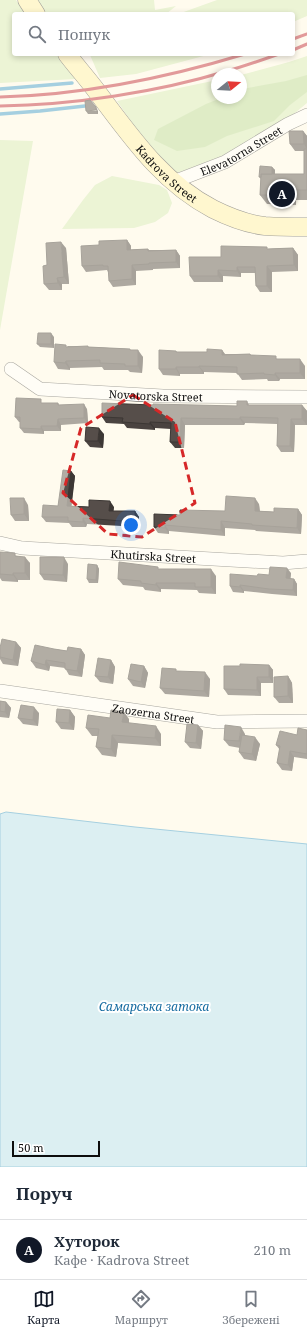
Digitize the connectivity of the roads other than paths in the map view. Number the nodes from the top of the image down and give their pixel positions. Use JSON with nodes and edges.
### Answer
{"nodes":[{"id":1,"x":27,"y":0,"type":"edge"},
{"id":2,"x":35,"y":12,"type":"edge"},
{"id":3,"x":68,"y":56,"type":"edge"},
{"id":4,"x":307,"y":115,"type":"edge"},
{"id":5,"x":173,"y":182,"type":"junction"},
{"id":6,"x":307,"y":227,"type":"edge"},
{"id":7,"x":11,"y":369,"type":"dead end"},
{"id":8,"x":307,"y":397,"type":"edge"},
{"id":9,"x":0,"y":543,"type":"edge"},
{"id":10,"x":307,"y":560,"type":"edge"},
{"id":11,"x":0,"y":692,"type":"edge"},
{"id":12,"x":307,"y":721,"type":"edge"}],
"edges":[{"from":1,"to":2,"type":"street"},
{"from":3,"to":5,"type":"street","name":"Kadrova Street"},
{"from":4,"to":5,"type":"street","name":"Elevatorna Street"},
{"from":5,"to":6,"type":"street","name":"Kadrova Street"},
{"from":7,"to":8,"type":"street","name":"Novatorska Street"},
{"from":9,"to":10,"type":"street","name":"Khutirska Street"},
{"from":11,"to":12,"type":"street","name":"Zaozerna Street"}]}
